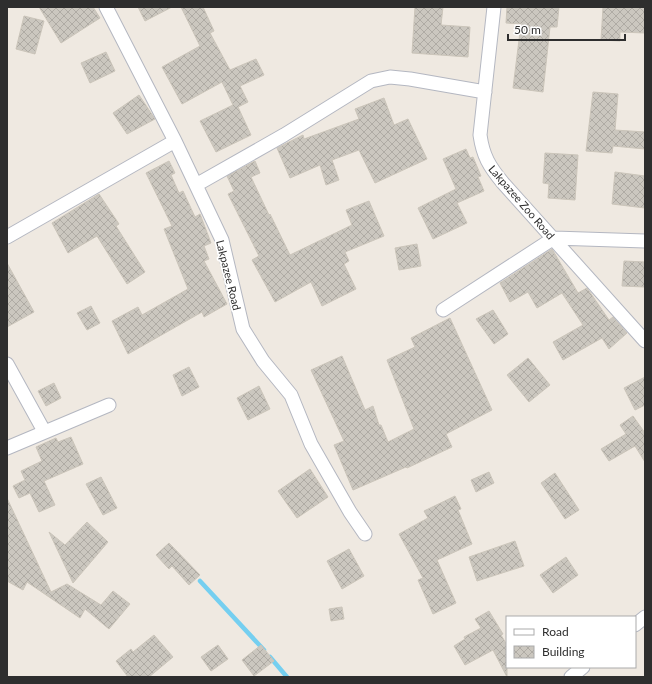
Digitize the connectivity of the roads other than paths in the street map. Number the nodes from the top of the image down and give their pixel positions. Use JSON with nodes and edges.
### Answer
{"nodes":[{"id":1,"x":106,"y":7,"type":"edge"},
{"id":2,"x":494,"y":7,"type":"edge"},
{"id":3,"x":485,"y":92,"type":"junction"},
{"id":4,"x":175,"y":141,"type":"junction"},
{"id":5,"x":196,"y":185,"type":"junction"},
{"id":6,"x":7,"y":237,"type":"edge"},
{"id":7,"x":554,"y":238,"type":"junction"},
{"id":8,"x":645,"y":240,"type":"edge"},
{"id":9,"x":443,"y":310,"type":"dead end"},
{"id":10,"x":645,"y":341,"type":"edge"},
{"id":11,"x":7,"y":364,"type":"edge"},
{"id":12,"x":109,"y":405,"type":"dead end"},
{"id":13,"x":44,"y":431,"type":"junction"},
{"id":14,"x":7,"y":448,"type":"edge"},
{"id":15,"x":365,"y":534,"type":"dead end"},
{"id":16,"x":645,"y":617,"type":"edge"},
{"id":17,"x":636,"y":624,"type":"edge"},
{"id":18,"x":582,"y":668,"type":"edge"},
{"id":19,"x":571,"y":677,"type":"edge"}],
"edges":[{"from":1,"to":4,"type":"street","name":"Lakpazee Road"},
{"from":2,"to":3,"type":"street","name":"Lakpazee Zoo Road"},
{"from":3,"to":5,"type":"street"},
{"from":3,"to":7,"type":"street","name":"Lakpazee Zoo Road"},
{"from":4,"to":5,"type":"street","name":"Lakpazee Road"},
{"from":4,"to":6,"type":"street"},
{"from":5,"to":15,"type":"street","name":"Lakpazee Road"},
{"from":7,"to":8,"type":"street"},
{"from":7,"to":9,"type":"street"},
{"from":7,"to":10,"type":"street","name":"Lakpazee Zoo Road"},
{"from":11,"to":13,"type":"street"},
{"from":12,"to":13,"type":"street"},
{"from":13,"to":14,"type":"street"},
{"from":16,"to":17,"type":"street"},
{"from":18,"to":19,"type":"street"}]}
